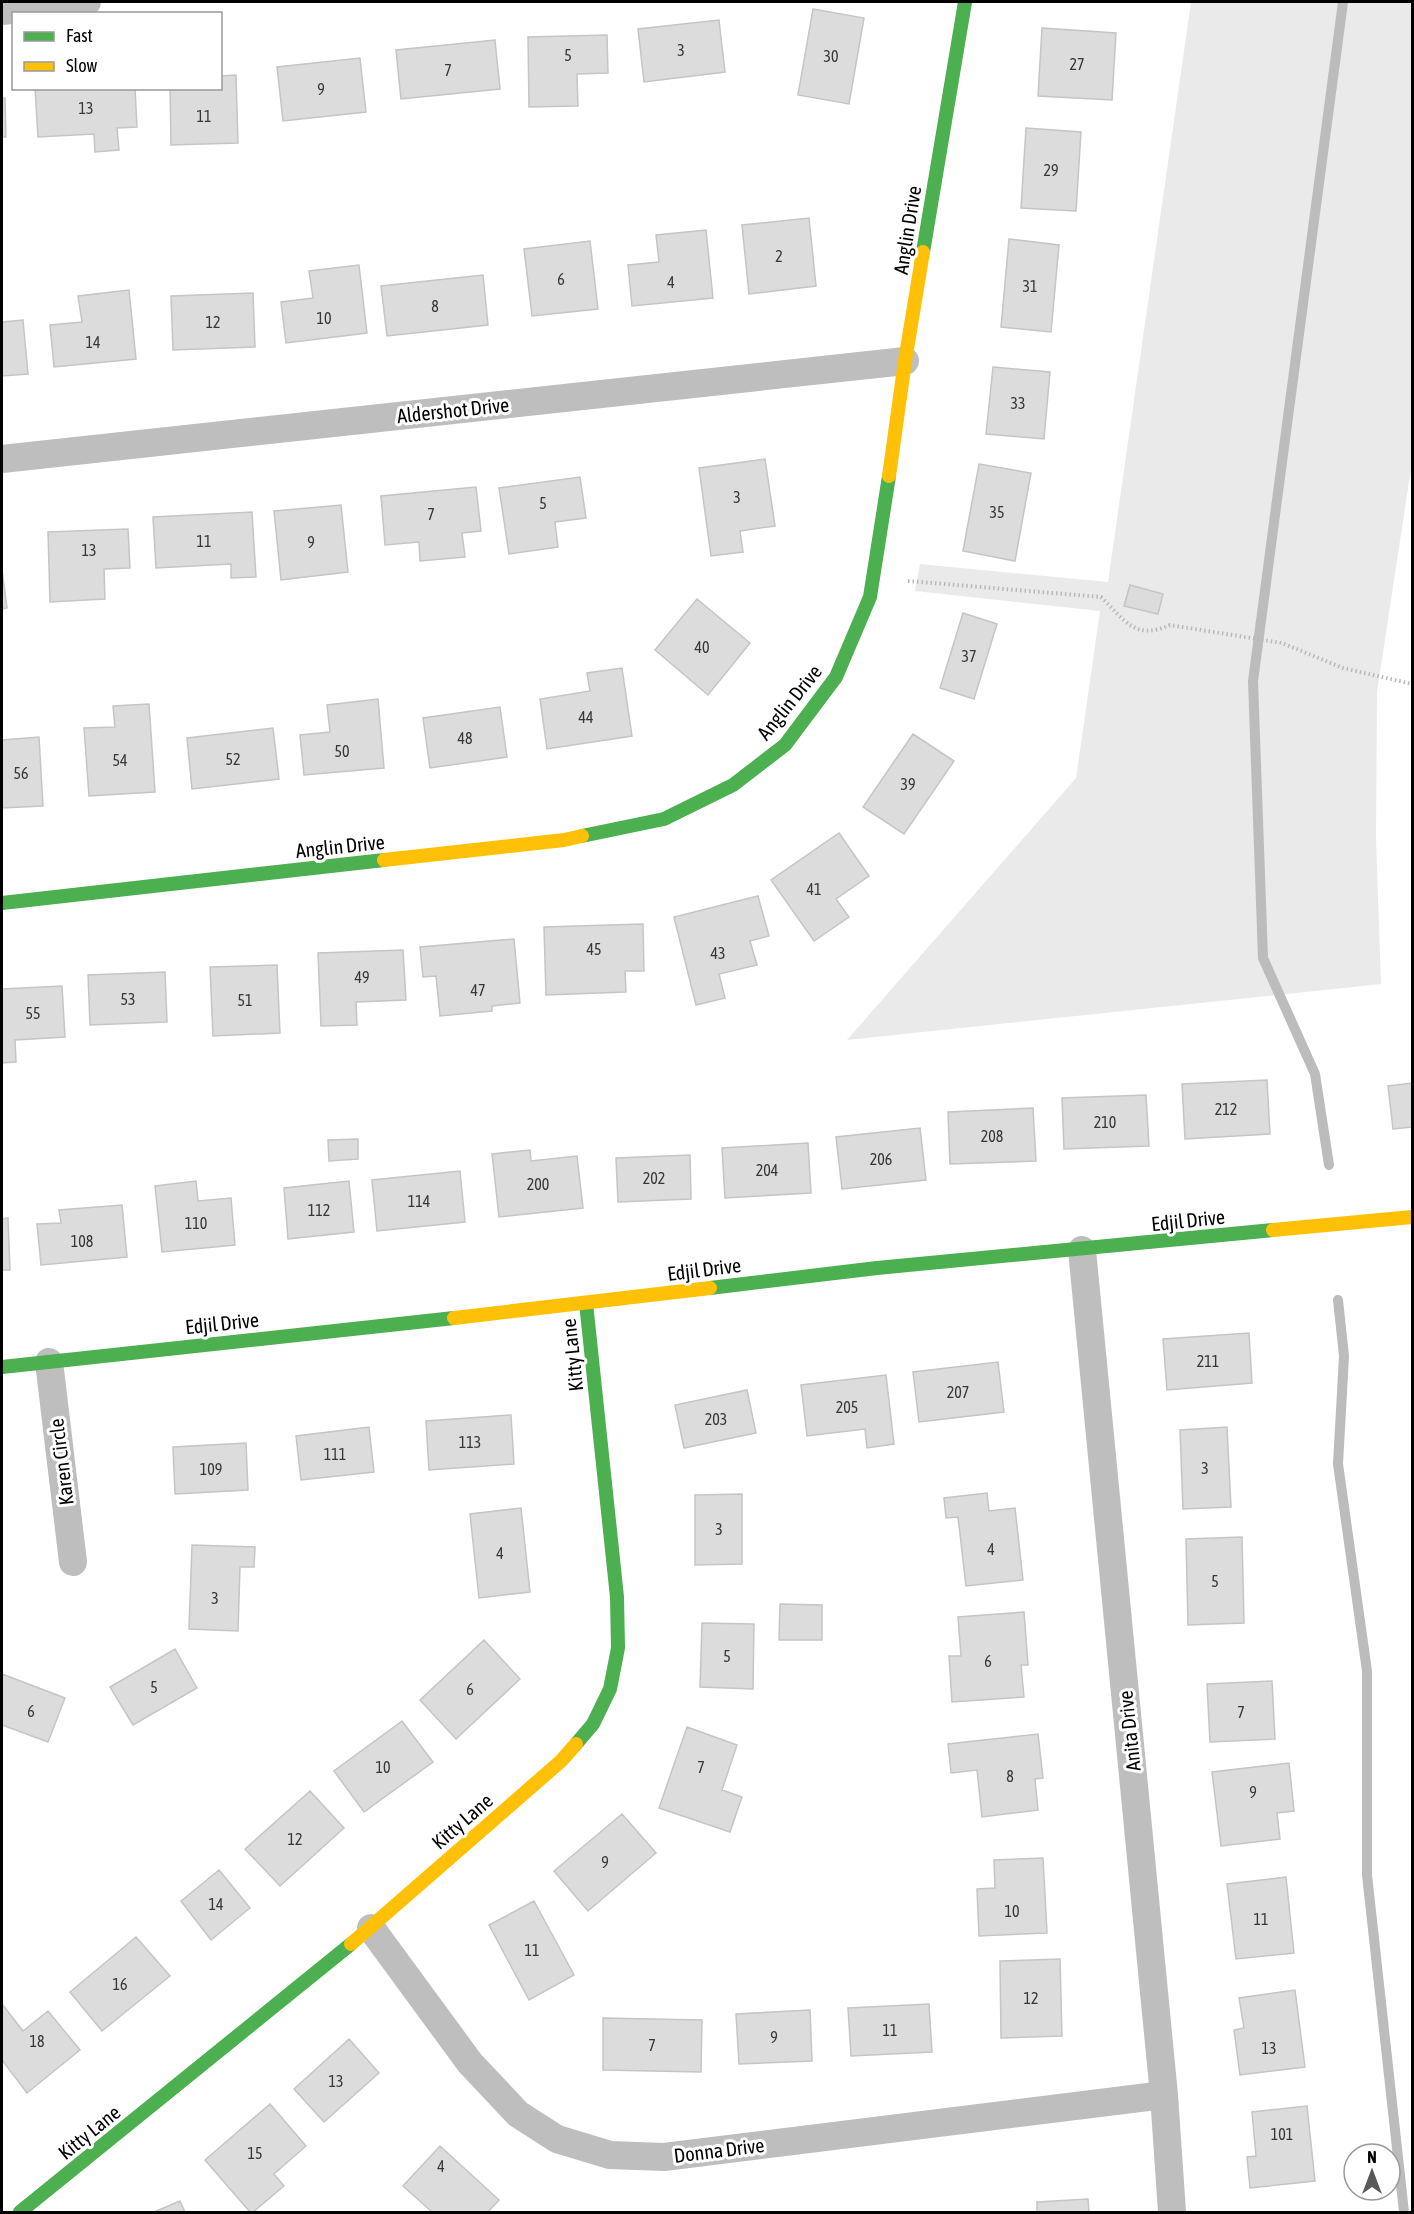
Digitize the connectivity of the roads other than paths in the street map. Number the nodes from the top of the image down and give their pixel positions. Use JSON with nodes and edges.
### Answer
{"nodes":[{"id":1,"x":87,"y":2,"type":"edge"},
{"id":2,"x":965,"y":2,"type":"edge"},
{"id":3,"x":2,"y":11,"type":"edge"},
{"id":4,"x":905,"y":361,"type":"junction"},
{"id":5,"x":2,"y":459,"type":"edge"},
{"id":6,"x":2,"y":903,"type":"edge"},
{"id":7,"x":1413,"y":1217,"type":"edge"},
{"id":8,"x":1082,"y":1250,"type":"junction"},
{"id":9,"x":586,"y":1303,"type":"junction"},
{"id":10,"x":49,"y":1362,"type":"junction"},
{"id":11,"x":2,"y":1367,"type":"edge"},
{"id":12,"x":73,"y":1562,"type":"dead end"},
{"id":13,"x":371,"y":1928,"type":"junction"},
{"id":14,"x":1164,"y":2095,"type":"junction"},
{"id":15,"x":2,"y":2204,"type":"edge"},
{"id":16,"x":8,"y":2212,"type":"edge"},
{"id":17,"x":20,"y":2212,"type":"edge"},
{"id":18,"x":1172,"y":2212,"type":"edge"}],
"edges":[{"from":1,"to":3,"type":"street"},
{"from":2,"to":4,"type":"street","name":"Anglin Drive"},
{"from":4,"to":5,"type":"street","name":"Aldershot Drive"},
{"from":4,"to":6,"type":"street","name":"Anglin Drive"},
{"from":7,"to":8,"type":"street","name":"Edjil Drive"},
{"from":8,"to":9,"type":"street","name":"Edjil Drive"},
{"from":8,"to":14,"type":"street","name":"Anita Drive"},
{"from":9,"to":10,"type":"street","name":"Edjil Drive"},
{"from":9,"to":13,"type":"street","name":"Kitty Lane"},
{"from":10,"to":11,"type":"street","name":"Edjil Drive"},
{"from":10,"to":12,"type":"street","name":"Karen Circle"},
{"from":13,"to":14,"type":"street","name":"Donna Drive"},
{"from":13,"to":17,"type":"street","name":"Kitty Lane"},
{"from":14,"to":18,"type":"street","name":"Anita Drive"},
{"from":15,"to":16,"type":"street"}]}
